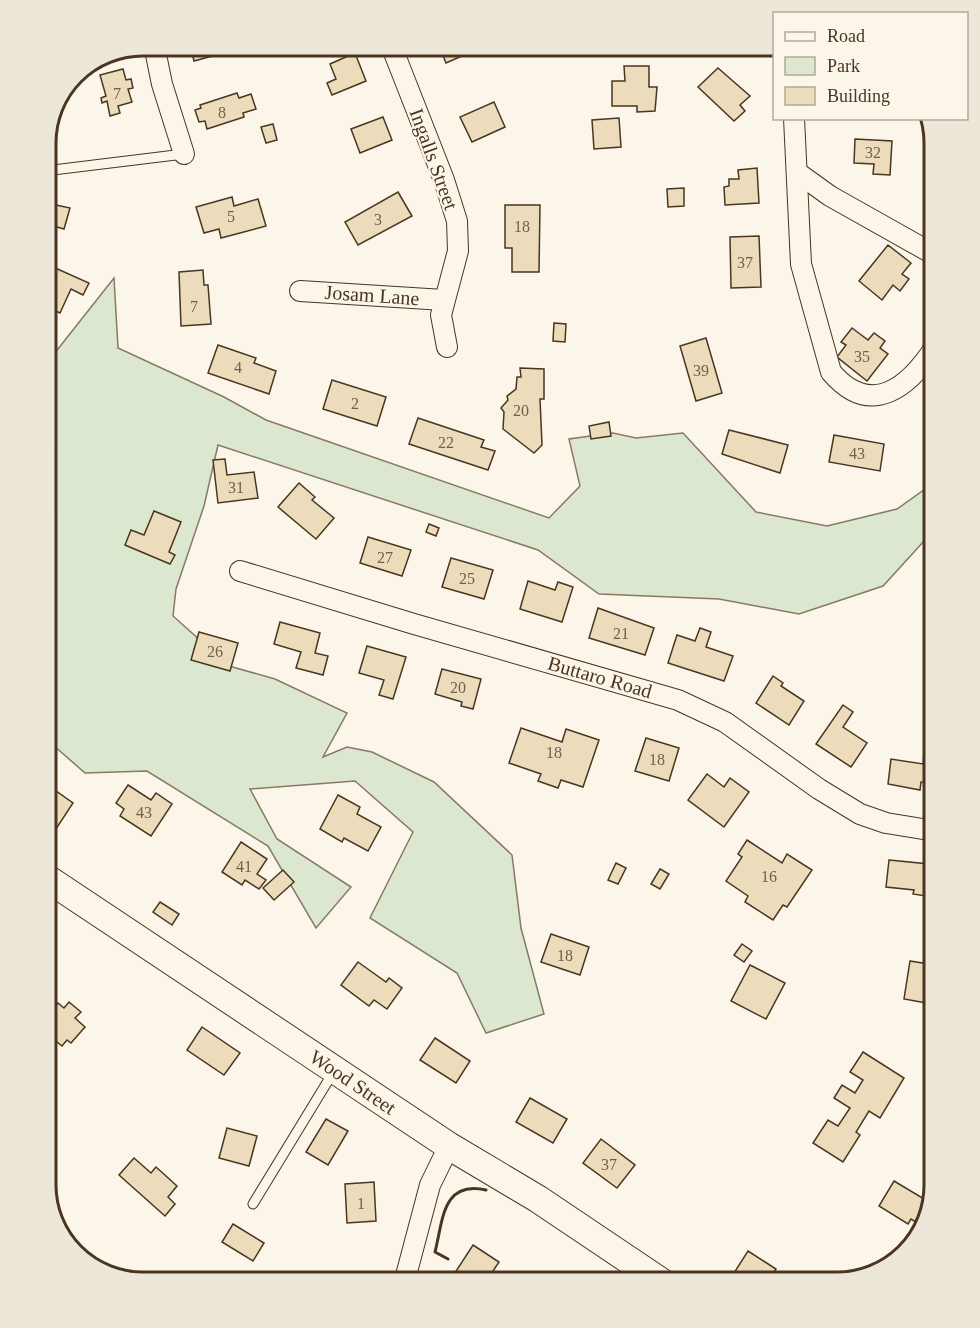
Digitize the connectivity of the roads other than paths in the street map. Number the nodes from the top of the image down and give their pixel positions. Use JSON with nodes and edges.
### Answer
{"nodes":[{"id":1,"x":156,"y":56,"type":"edge"},
{"id":2,"x":395,"y":56,"type":"edge"},
{"id":3,"x":794,"y":120,"type":"edge"},
{"id":4,"x":184,"y":154,"type":"joint"},
{"id":5,"x":56,"y":170,"type":"edge"},
{"id":6,"x":798,"y":173,"type":"junction"},
{"id":7,"x":925,"y":249,"type":"edge"},
{"id":8,"x":300,"y":291,"type":"dead end"},
{"id":9,"x":444,"y":300,"type":"junction"},
{"id":10,"x":447,"y":346,"type":"dead end"},
{"id":11,"x":925,"y":359,"type":"edge"},
{"id":12,"x":240,"y":571,"type":"dead end"},
{"id":13,"x":925,"y":829,"type":"edge"},
{"id":14,"x":55,"y":884,"type":"edge"},
{"id":15,"x":335,"y":1069,"type":"junction"},
{"id":16,"x":449,"y":1146,"type":"junction"},
{"id":17,"x":253,"y":1204,"type":"dead end"},
{"id":18,"x":407,"y":1272,"type":"edge"},
{"id":19,"x":648,"y":1273,"type":"edge"}],
"edges":[{"from":1,"to":4,"type":"street"},
{"from":2,"to":9,"type":"street","name":"Ingalls Street"},
{"from":3,"to":6,"type":"street"},
{"from":4,"to":5,"type":"lane"},
{"from":6,"to":7,"type":"street"},
{"from":6,"to":11,"type":"street"},
{"from":8,"to":9,"type":"street","name":"Josam Lane"},
{"from":9,"to":10,"type":"street","name":"Ingalls Street"},
{"from":12,"to":13,"type":"street","name":"Buttaro Road"},
{"from":14,"to":15,"type":"street","name":"Wood Street"},
{"from":15,"to":16,"type":"street","name":"Wood Street"},
{"from":15,"to":17,"type":"lane"},
{"from":16,"to":18,"type":"street"},
{"from":16,"to":19,"type":"street","name":"Wood Street"}]}
